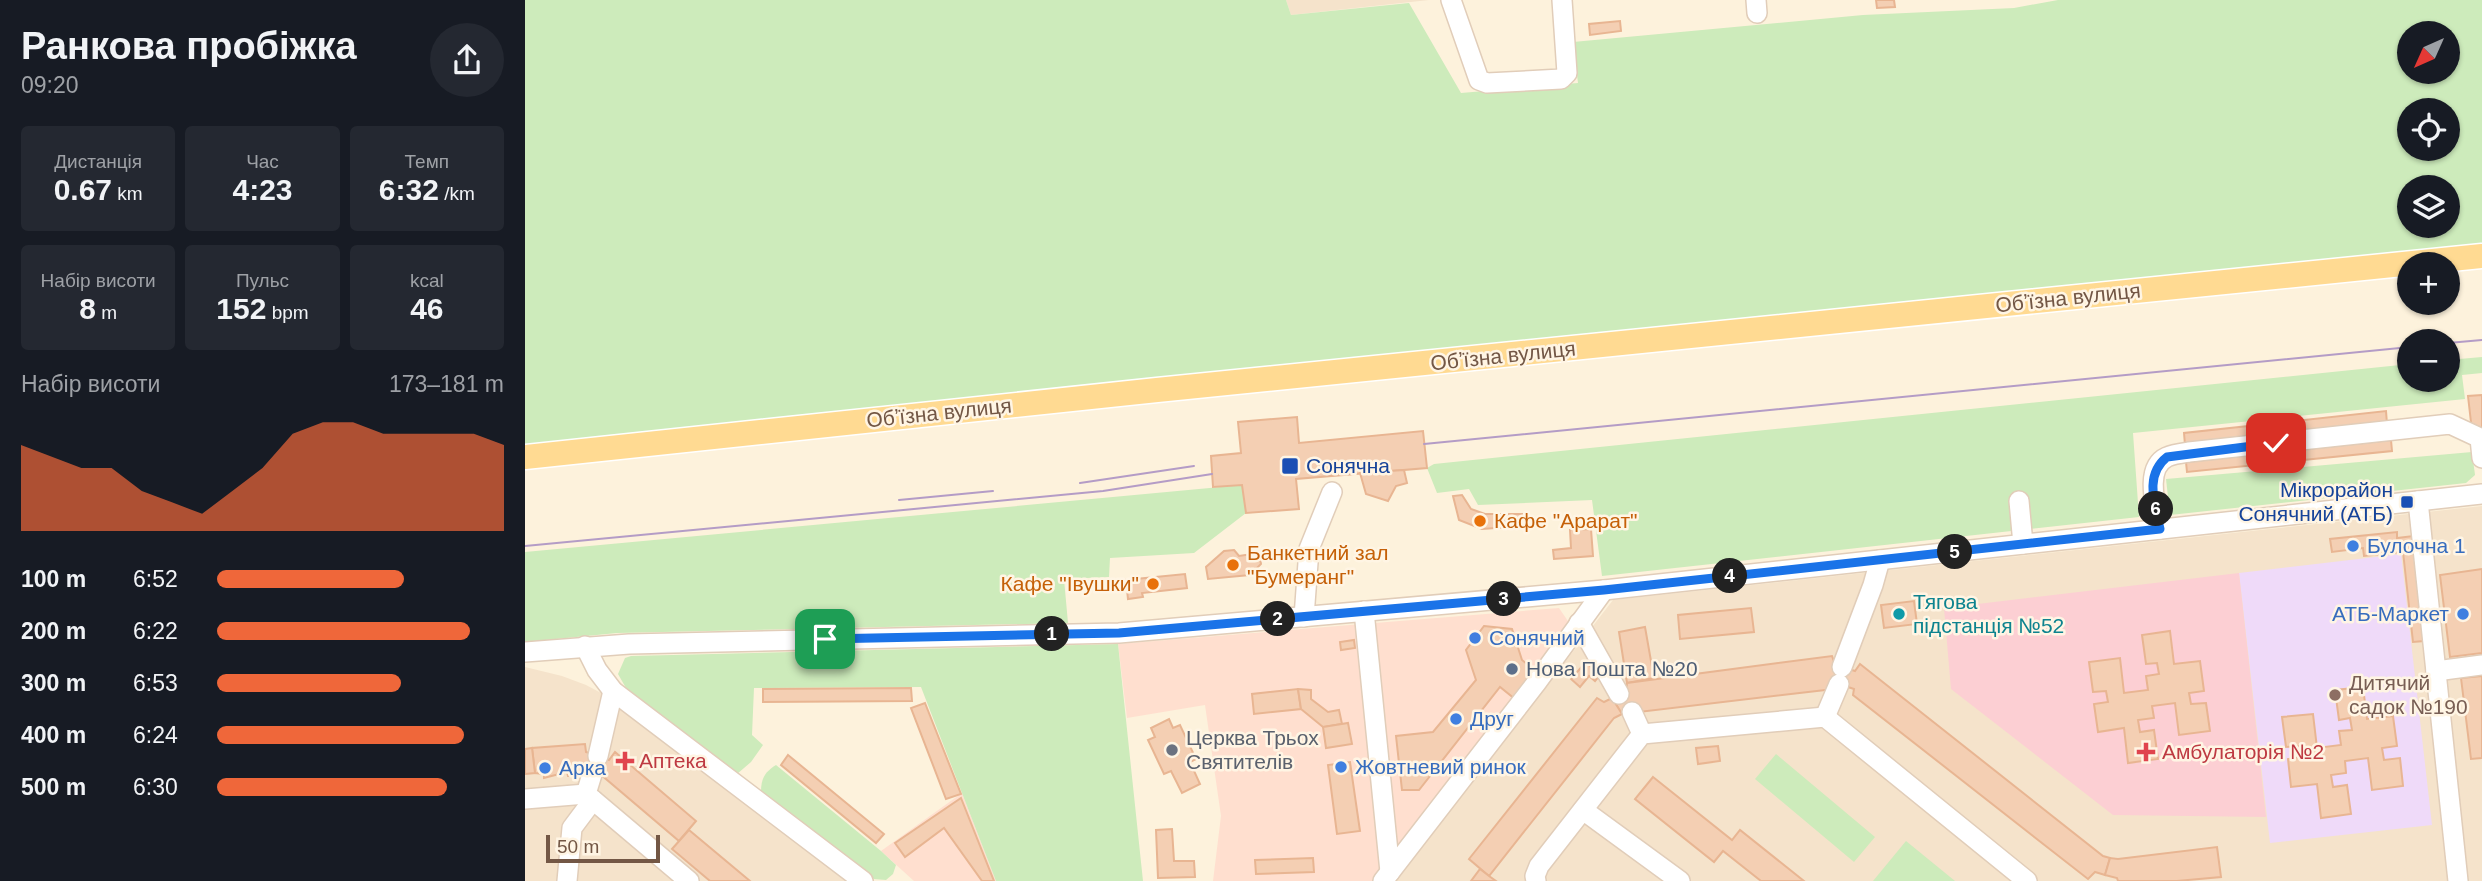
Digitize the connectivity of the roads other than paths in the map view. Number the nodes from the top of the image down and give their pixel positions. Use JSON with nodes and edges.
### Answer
{"nodes":[{"id":1,"x":1451,"y":0,"type":"edge"},
{"id":2,"x":1562,"y":0,"type":"edge"},
{"id":3,"x":2482,"y":256,"type":"edge"},
{"id":4,"x":525,"y":457,"type":"edge"},
{"id":5,"x":2482,"y":458,"type":"edge"},
{"id":6,"x":1332,"y":492,"type":"dead end"},
{"id":7,"x":2482,"y":494,"type":"edge"},
{"id":8,"x":2019,"y":501,"type":"dead end"},
{"id":9,"x":2419,"y":501,"type":"junction"},
{"id":10,"x":2160,"y":529,"type":"junction"},
{"id":11,"x":2023,"y":544,"type":"junction"},
{"id":12,"x":1880,"y":560,"type":"junction"},
{"id":13,"x":1604,"y":590,"type":"junction"},
{"id":14,"x":1364,"y":611,"type":"junction"},
{"id":15,"x":1304,"y":617,"type":"junction"},
{"id":16,"x":1579,"y":623,"type":"junction"},
{"id":17,"x":585,"y":646,"type":"junction"},
{"id":18,"x":525,"y":652,"type":"edge"},
{"id":19,"x":2482,"y":665,"type":"edge"},
{"id":20,"x":2436,"y":671,"type":"junction"},
{"id":21,"x":613,"y":691,"type":"junction"},
{"id":22,"x":1619,"y":694,"type":"dead end"},
{"id":23,"x":1632,"y":712,"type":"dead end"},
{"id":24,"x":1825,"y":717,"type":"junction"},
{"id":25,"x":1642,"y":734,"type":"junction"},
{"id":26,"x":590,"y":797,"type":"junction"},
{"id":27,"x":525,"y":799,"type":"edge"},
{"id":28,"x":1583,"y":810,"type":"junction"},
{"id":29,"x":1387,"y":877,"type":"edge"},
{"id":30,"x":568,"y":881,"type":"edge"},
{"id":31,"x":689,"y":881,"type":"edge"},
{"id":32,"x":863,"y":881,"type":"edge"},
{"id":33,"x":1536,"y":881,"type":"edge"},
{"id":34,"x":1681,"y":881,"type":"edge"},
{"id":35,"x":2027,"y":881,"type":"edge"},
{"id":36,"x":2458,"y":881,"type":"edge"}],
"edges":[{"from":1,"to":2,"type":"street"},
{"from":3,"to":4,"type":"main road","name":"Обʼїзна вулиця"},
{"from":5,"to":10,"type":"street"},
{"from":6,"to":15,"type":"street"},
{"from":7,"to":9,"type":"street"},
{"from":8,"to":11,"type":"street"},
{"from":9,"to":10,"type":"street"},
{"from":9,"to":20,"type":"street"},
{"from":10,"to":11,"type":"street"},
{"from":11,"to":12,"type":"street"},
{"from":12,"to":13,"type":"street"},
{"from":12,"to":24,"type":"street"},
{"from":13,"to":14,"type":"street"},
{"from":13,"to":16,"type":"street"},
{"from":14,"to":15,"type":"street"},
{"from":14,"to":29,"type":"street"},
{"from":15,"to":17,"type":"street"},
{"from":16,"to":22,"type":"street"},
{"from":16,"to":29,"type":"street"},
{"from":17,"to":18,"type":"street"},
{"from":17,"to":21,"type":"street"},
{"from":19,"to":20,"type":"street"},
{"from":20,"to":36,"type":"street"},
{"from":21,"to":26,"type":"street"},
{"from":21,"to":32,"type":"street"},
{"from":23,"to":25,"type":"street"},
{"from":24,"to":25,"type":"street"},
{"from":24,"to":35,"type":"street"},
{"from":25,"to":28,"type":"street"},
{"from":26,"to":27,"type":"street"},
{"from":26,"to":30,"type":"street"},
{"from":26,"to":31,"type":"street"},
{"from":28,"to":33,"type":"street"},
{"from":28,"to":34,"type":"street"}]}
